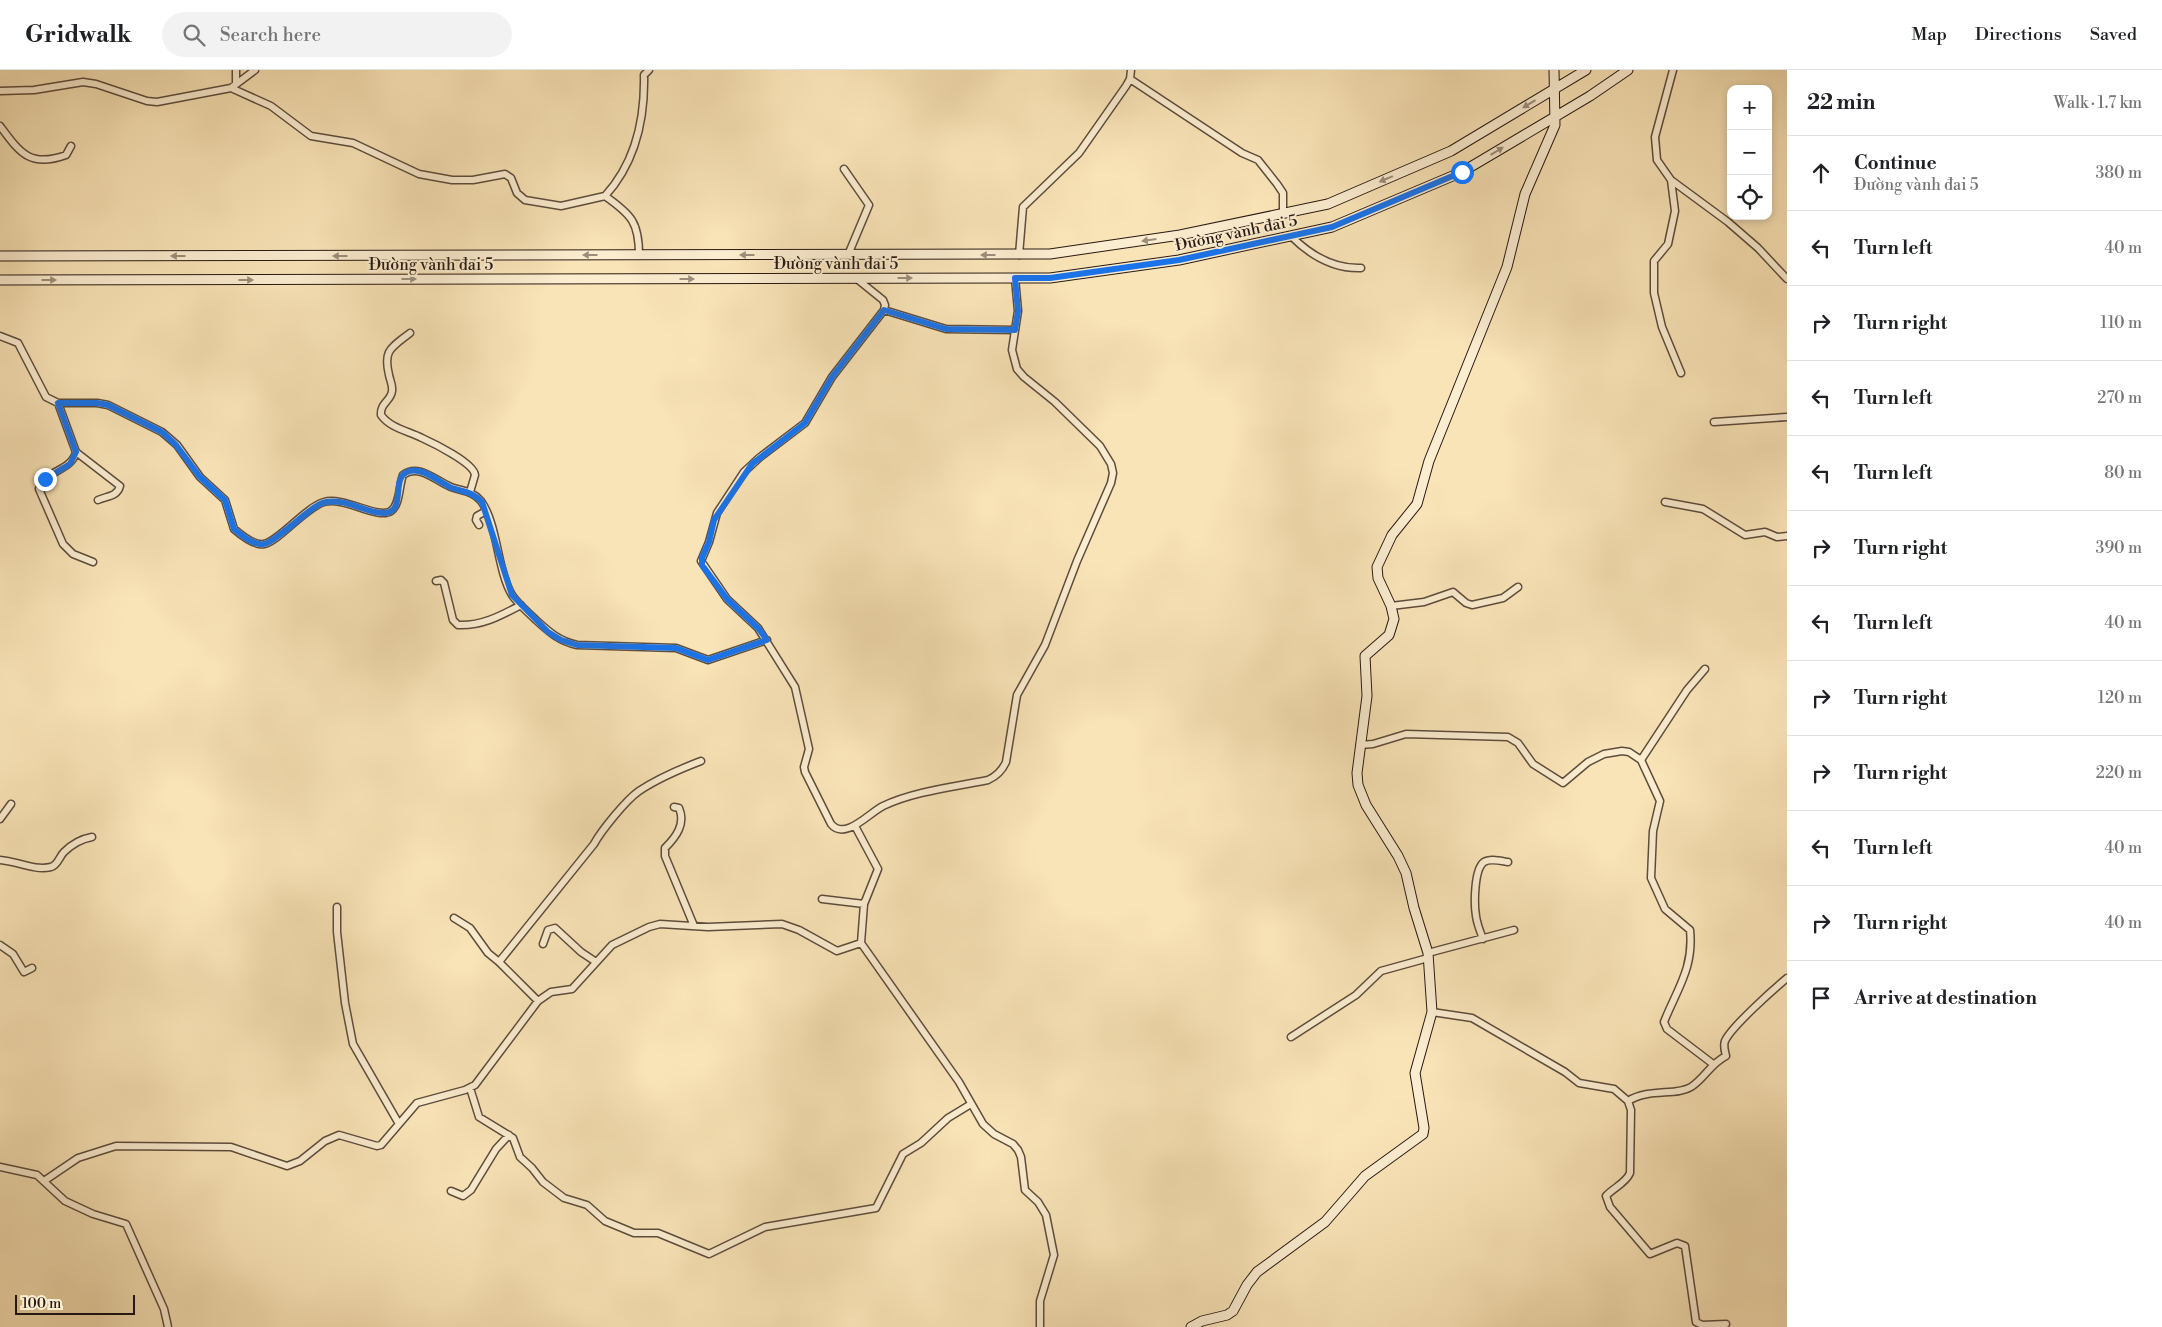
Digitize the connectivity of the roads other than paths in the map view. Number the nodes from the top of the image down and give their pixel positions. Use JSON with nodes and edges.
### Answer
{"nodes":[{"id":1,"x":236,"y":70,"type":"edge"},
{"id":2,"x":255,"y":70,"type":"edge"},
{"id":3,"x":649,"y":70,"type":"edge"},
{"id":4,"x":1131,"y":70,"type":"edge"},
{"id":5,"x":1554,"y":70,"type":"edge"},
{"id":6,"x":1586,"y":70,"type":"edge"},
{"id":7,"x":1628,"y":70,"type":"edge"},
{"id":8,"x":1673,"y":70,"type":"edge"},
{"id":9,"x":1130,"y":79,"type":"junction"},
{"id":10,"x":233,"y":86,"type":"junction"},
{"id":11,"x":1554,"y":89,"type":"junction"},
{"id":12,"x":0,"y":92,"type":"edge"},
{"id":13,"x":1555,"y":116,"type":"junction"},
{"id":14,"x":0,"y":126,"type":"edge"},
{"id":15,"x":71,"y":146,"type":"dead end"},
{"id":16,"x":844,"y":169,"type":"dead end"},
{"id":17,"x":1671,"y":180,"type":"junction"},
{"id":18,"x":605,"y":196,"type":"junction"},
{"id":19,"x":1283,"y":214,"type":"junction"},
{"id":20,"x":1291,"y":236,"type":"junction"},
{"id":21,"x":639,"y":255,"type":"junction"},
{"id":22,"x":848,"y":255,"type":"junction"},
{"id":23,"x":1019,"y":255,"type":"junction"},
{"id":24,"x":0,"y":256,"type":"edge"},
{"id":25,"x":1361,"y":268,"type":"dead end"},
{"id":26,"x":856,"y":278,"type":"junction"},
{"id":27,"x":1015,"y":278,"type":"junction"},
{"id":28,"x":1787,"y":279,"type":"edge"},
{"id":29,"x":0,"y":280,"type":"edge"},
{"id":30,"x":884,"y":310,"type":"junction"},
{"id":31,"x":1015,"y":330,"type":"junction"},
{"id":32,"x":410,"y":333,"type":"dead end"},
{"id":33,"x":0,"y":336,"type":"edge"},
{"id":34,"x":1681,"y":374,"type":"dead end"},
{"id":35,"x":58,"y":403,"type":"junction"},
{"id":36,"x":1787,"y":417,"type":"edge"},
{"id":37,"x":1714,"y":422,"type":"dead end"},
{"id":38,"x":76,"y":452,"type":"junction"},
{"id":39,"x":470,"y":492,"type":"junction"},
{"id":40,"x":98,"y":500,"type":"dead end"},
{"id":41,"x":1665,"y":502,"type":"dead end"},
{"id":42,"x":486,"y":511,"type":"junction"},
{"id":43,"x":479,"y":525,"type":"dead end"},
{"id":44,"x":1787,"y":536,"type":"edge"},
{"id":45,"x":93,"y":562,"type":"dead end"},
{"id":46,"x":436,"y":581,"type":"dead end"},
{"id":47,"x":1518,"y":586,"type":"dead end"},
{"id":48,"x":521,"y":606,"type":"junction"},
{"id":49,"x":1391,"y":606,"type":"junction"},
{"id":50,"x":767,"y":640,"type":"junction"},
{"id":51,"x":1705,"y":669,"type":"dead end"},
{"id":52,"x":1360,"y":745,"type":"junction"},
{"id":53,"x":1642,"y":760,"type":"junction"},
{"id":54,"x":701,"y":761,"type":"dead end"},
{"id":55,"x":11,"y":804,"type":"dead end"},
{"id":56,"x":674,"y":807,"type":"dead end"},
{"id":57,"x":0,"y":819,"type":"edge"},
{"id":58,"x":855,"y":826,"type":"junction"},
{"id":59,"x":92,"y":837,"type":"dead end"},
{"id":60,"x":0,"y":860,"type":"edge"},
{"id":61,"x":1508,"y":862,"type":"dead end"},
{"id":62,"x":822,"y":899,"type":"dead end"},
{"id":63,"x":864,"y":904,"type":"junction"},
{"id":64,"x":337,"y":907,"type":"dead end"},
{"id":65,"x":454,"y":918,"type":"dead end"},
{"id":66,"x":694,"y":926,"type":"junction"},
{"id":67,"x":1514,"y":930,"type":"dead end"},
{"id":68,"x":1483,"y":939,"type":"junction"},
{"id":69,"x":861,"y":943,"type":"junction"},
{"id":70,"x":543,"y":944,"type":"dead end"},
{"id":71,"x":0,"y":945,"type":"edge"},
{"id":72,"x":1428,"y":956,"type":"junction"},
{"id":73,"x":499,"y":962,"type":"junction"},
{"id":74,"x":596,"y":962,"type":"junction"},
{"id":75,"x":32,"y":968,"type":"dead end"},
{"id":76,"x":1787,"y":978,"type":"edge"},
{"id":77,"x":538,"y":1001,"type":"junction"},
{"id":78,"x":1432,"y":1012,"type":"junction"},
{"id":79,"x":1291,"y":1037,"type":"dead end"},
{"id":80,"x":1713,"y":1064,"type":"junction"},
{"id":81,"x":470,"y":1088,"type":"junction"},
{"id":82,"x":1628,"y":1101,"type":"junction"},
{"id":83,"x":971,"y":1104,"type":"junction"},
{"id":84,"x":399,"y":1124,"type":"junction"},
{"id":85,"x":509,"y":1135,"type":"junction"},
{"id":86,"x":0,"y":1167,"type":"edge"},
{"id":87,"x":44,"y":1181,"type":"junction"},
{"id":88,"x":451,"y":1192,"type":"dead end"},
{"id":89,"x":1726,"y":1324,"type":"dead end"},
{"id":90,"x":168,"y":1327,"type":"edge"},
{"id":91,"x":1040,"y":1327,"type":"edge"},
{"id":92,"x":1191,"y":1327,"type":"edge"}],
"edges":[{"from":1,"to":10,"type":"street"},
{"from":2,"to":10,"type":"street"},
{"from":3,"to":18,"type":"street"},
{"from":4,"to":9,"type":"street"},
{"from":5,"to":11,"type":"main road"},
{"from":6,"to":11,"type":"main road","name":"Đường vành đai 5"},
{"from":7,"to":13,"type":"main road","name":"Đường vành đai 5"},
{"from":8,"to":17,"type":"street"},
{"from":9,"to":19,"type":"street"},
{"from":9,"to":23,"type":"street"},
{"from":10,"to":12,"type":"street"},
{"from":10,"to":18,"type":"street"},
{"from":11,"to":13,"type":"main road"},
{"from":11,"to":19,"type":"main road","name":"Đường vành đai 5","one_way":true},
{"from":20,"to":13,"type":"main road","name":"Đường vành đai 5","one_way":true},
{"from":13,"to":49,"type":"main road"},
{"from":14,"to":15,"type":"street"},
{"from":16,"to":22,"type":"street"},
{"from":17,"to":28,"type":"street"},
{"from":17,"to":34,"type":"street"},
{"from":18,"to":21,"type":"street"},
{"from":19,"to":23,"type":"main road","name":"Đường vành đai 5","one_way":true},
{"from":20,"to":25,"type":"street"},
{"from":20,"to":27,"type":"main road","name":"Đường vành đai 5"},
{"from":22,"to":21,"type":"main road","name":"Đường vành đai 5","one_way":true},
{"from":21,"to":24,"type":"main road","name":"Đường vành đai 5","one_way":true},
{"from":23,"to":22,"type":"main road","name":"Đường vành đai 5","one_way":true},
{"from":26,"to":27,"type":"main road","name":"Đường vành đai 5","one_way":true},
{"from":29,"to":26,"type":"main road","name":"Đường vành đai 5","one_way":true},
{"from":26,"to":30,"type":"street"},
{"from":27,"to":31,"type":"street"},
{"from":30,"to":31,"type":"street"},
{"from":30,"to":50,"type":"street"},
{"from":31,"to":58,"type":"street"},
{"from":32,"to":39,"type":"street"},
{"from":33,"to":35,"type":"street"},
{"from":35,"to":38,"type":"street"},
{"from":35,"to":39,"type":"street"},
{"from":36,"to":37,"type":"street"},
{"from":38,"to":40,"type":"street"},
{"from":38,"to":45,"type":"street"},
{"from":39,"to":42,"type":"street"},
{"from":41,"to":44,"type":"street"},
{"from":42,"to":43,"type":"street"},
{"from":42,"to":48,"type":"street"},
{"from":46,"to":48,"type":"street"},
{"from":47,"to":49,"type":"street"},
{"from":48,"to":50,"type":"street"},
{"from":49,"to":52,"type":"main road"},
{"from":50,"to":58,"type":"street"},
{"from":51,"to":53,"type":"street"},
{"from":52,"to":53,"type":"street"},
{"from":52,"to":72,"type":"main road"},
{"from":53,"to":80,"type":"street"},
{"from":54,"to":73,"type":"street"},
{"from":55,"to":57,"type":"street"},
{"from":56,"to":66,"type":"street"},
{"from":58,"to":63,"type":"street"},
{"from":59,"to":60,"type":"street"},
{"from":61,"to":68,"type":"street"},
{"from":62,"to":63,"type":"street"},
{"from":63,"to":69,"type":"street"},
{"from":64,"to":84,"type":"street"},
{"from":65,"to":73,"type":"street"},
{"from":66,"to":69,"type":"street"},
{"from":66,"to":74,"type":"street"},
{"from":67,"to":68,"type":"street"},
{"from":68,"to":72,"type":"street"},
{"from":69,"to":83,"type":"street"},
{"from":70,"to":74,"type":"street"},
{"from":71,"to":75,"type":"street"},
{"from":72,"to":78,"type":"main road"},
{"from":72,"to":79,"type":"street"},
{"from":73,"to":77,"type":"street"},
{"from":74,"to":77,"type":"street"},
{"from":76,"to":80,"type":"street"},
{"from":77,"to":81,"type":"street"},
{"from":78,"to":82,"type":"street"},
{"from":78,"to":92,"type":"main road"},
{"from":80,"to":82,"type":"street"},
{"from":81,"to":84,"type":"street"},
{"from":81,"to":85,"type":"street"},
{"from":82,"to":89,"type":"street"},
{"from":83,"to":85,"type":"street"},
{"from":83,"to":91,"type":"street"},
{"from":84,"to":87,"type":"street"},
{"from":85,"to":88,"type":"street"},
{"from":86,"to":87,"type":"street"},
{"from":87,"to":90,"type":"street"}]}
